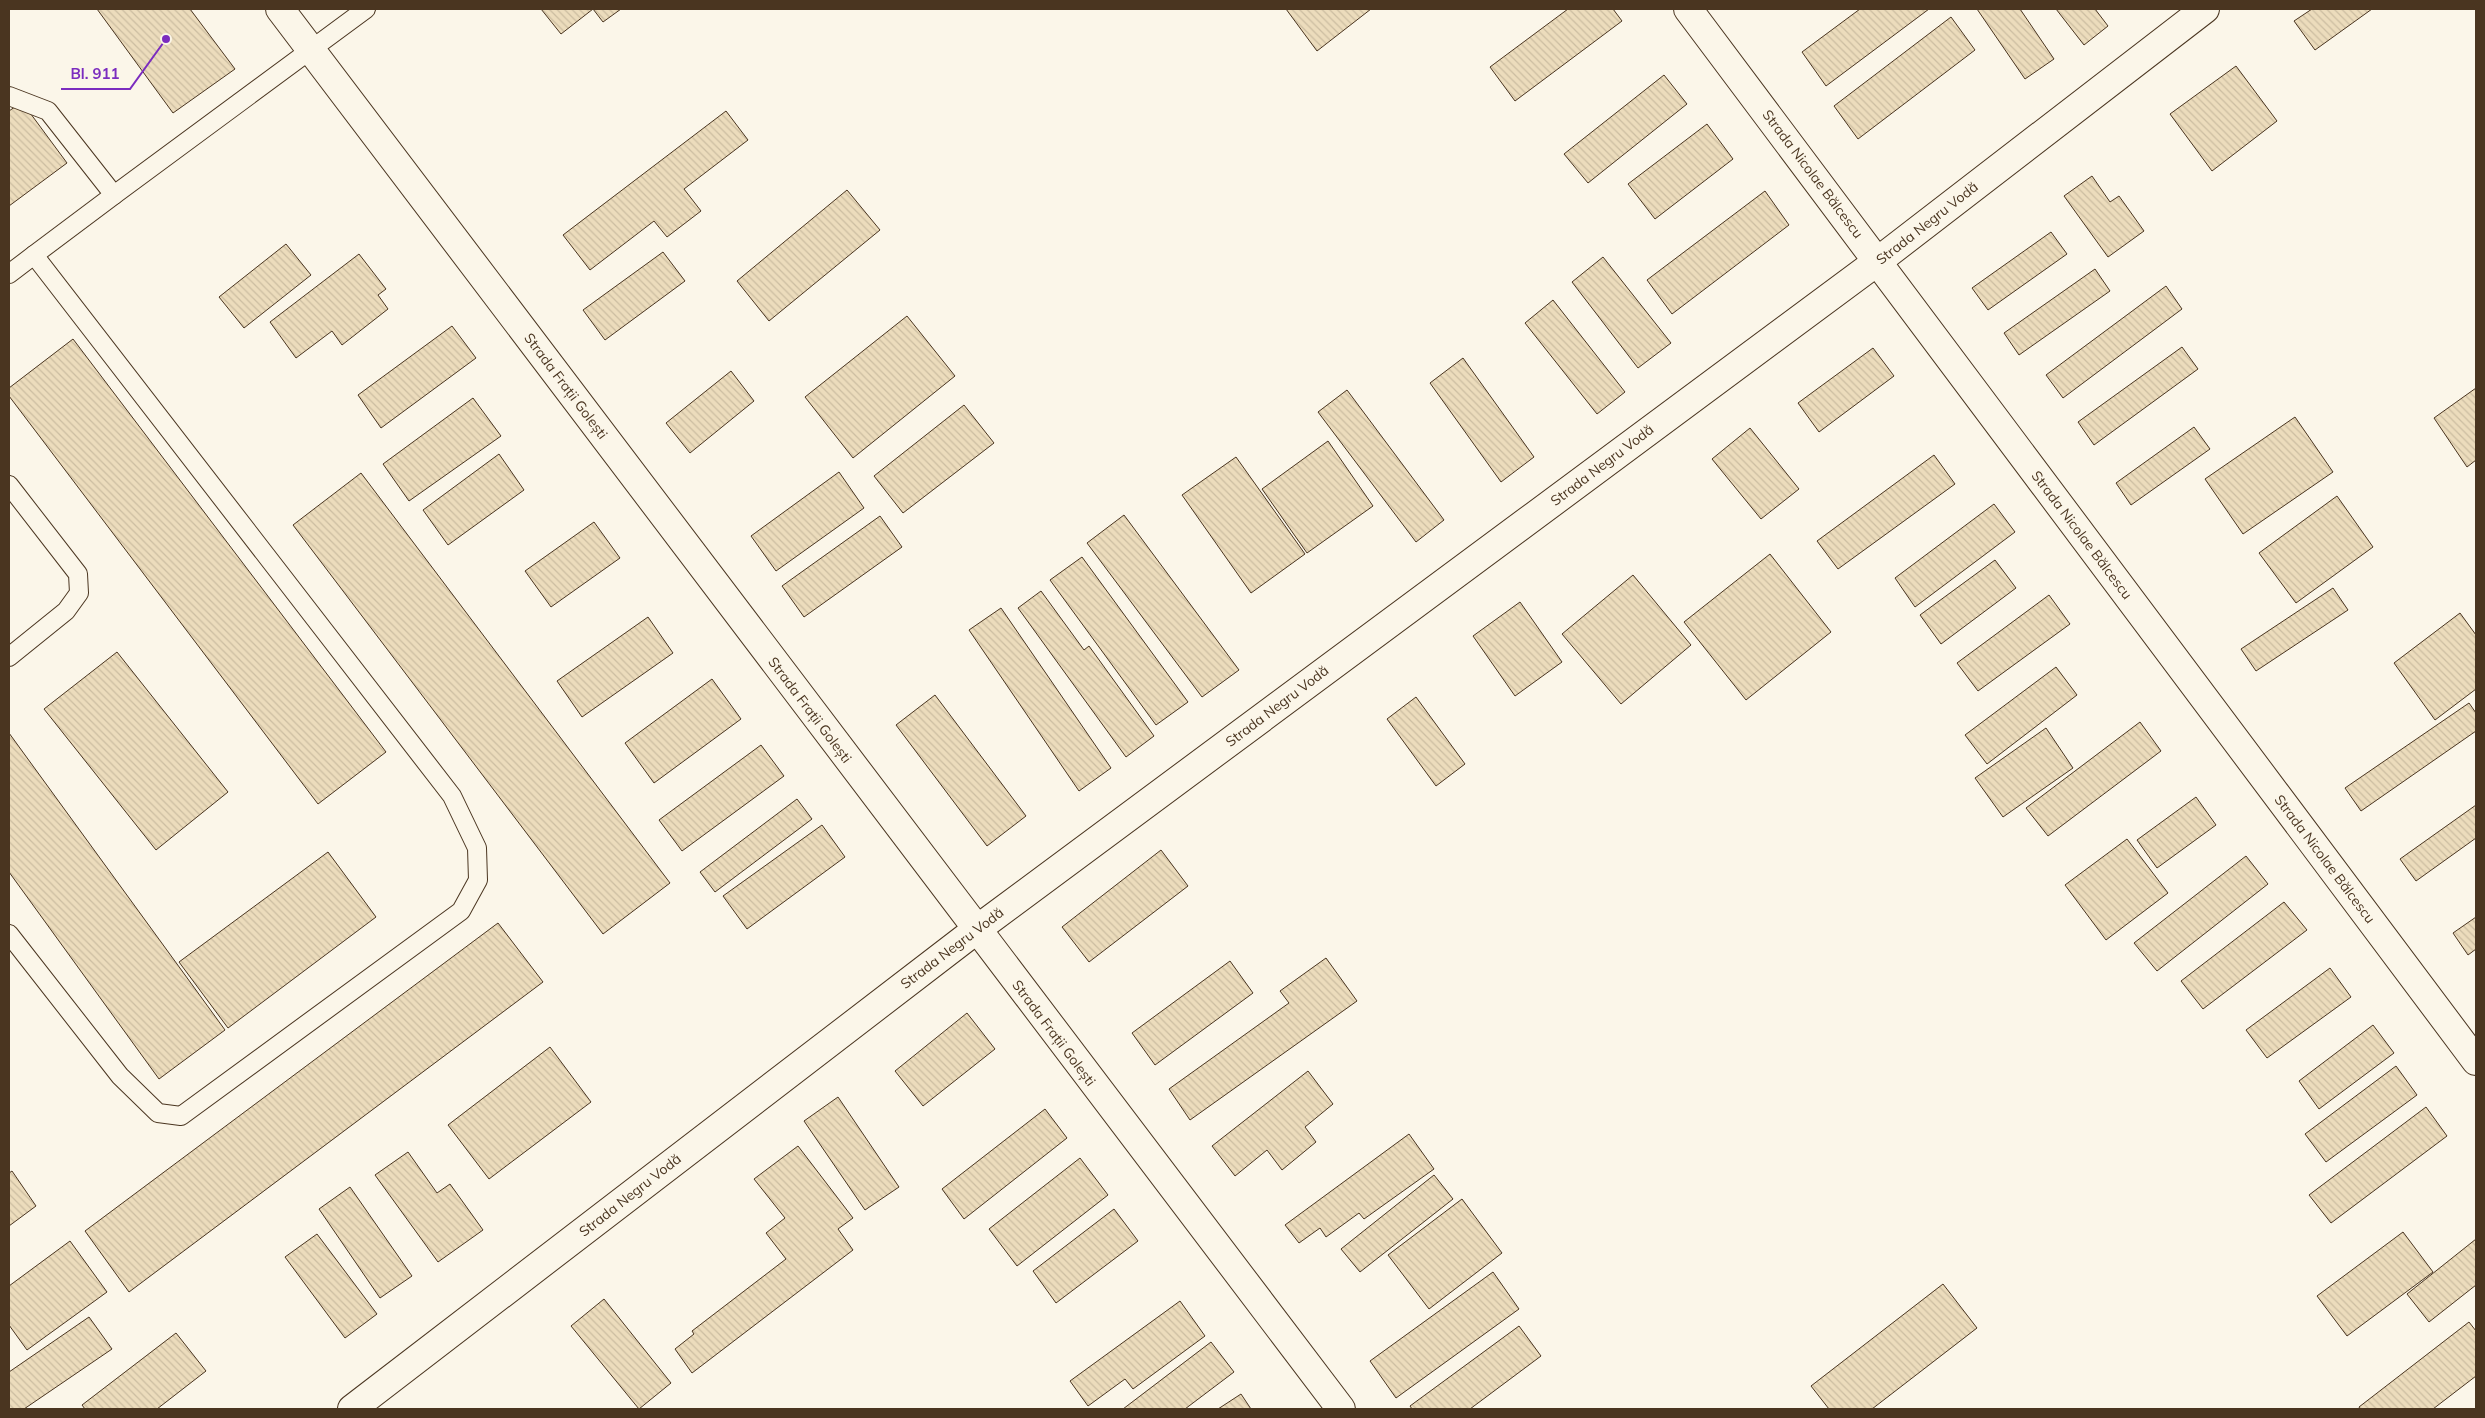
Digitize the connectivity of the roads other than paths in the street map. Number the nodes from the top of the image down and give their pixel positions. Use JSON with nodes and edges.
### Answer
{"nodes":[{"id":1,"x":280,"y":9,"type":"edge"},
{"id":2,"x":366,"y":9,"type":"edge"},
{"id":3,"x":1688,"y":9,"type":"edge"},
{"id":4,"x":2205,"y":9,"type":"edge"},
{"id":5,"x":311,"y":49,"type":"junction"},
{"id":6,"x":9,"y":96,"type":"edge"},
{"id":7,"x":114,"y":195,"type":"junction"},
{"id":8,"x":34,"y":255,"type":"junction"},
{"id":9,"x":1878,"y":261,"type":"junction"},
{"id":10,"x":9,"y":274,"type":"edge"},
{"id":11,"x":9,"y":485,"type":"edge"},
{"id":12,"x":9,"y":657,"type":"edge"},
{"id":13,"x":976,"y":930,"type":"junction"},
{"id":14,"x":9,"y":934,"type":"edge"},
{"id":15,"x":2476,"y":1061,"type":"edge"},
{"id":16,"x":352,"y":1409,"type":"edge"},
{"id":17,"x":1341,"y":1409,"type":"edge"}],
"edges":[{"from":1,"to":5,"type":"street","name":"Strada Frații Golești"},
{"from":2,"to":5,"type":"lane"},
{"from":3,"to":9,"type":"street","name":"Strada Nicolae Bălcescu"},
{"from":4,"to":9,"type":"street","name":"Strada Negru Vodă"},
{"from":5,"to":7,"type":"lane"},
{"from":5,"to":13,"type":"street","name":"Strada Frații Golești"},
{"from":6,"to":7,"type":"lane"},
{"from":7,"to":8,"type":"lane"},
{"from":8,"to":10,"type":"lane"},
{"from":8,"to":14,"type":"lane"},
{"from":9,"to":13,"type":"street","name":"Strada Negru Vodă"},
{"from":9,"to":15,"type":"street","name":"Strada Nicolae Bălcescu"},
{"from":11,"to":12,"type":"lane"},
{"from":13,"to":16,"type":"street","name":"Strada Negru Vodă"},
{"from":13,"to":17,"type":"street","name":"Strada Frații Golești"}]}
